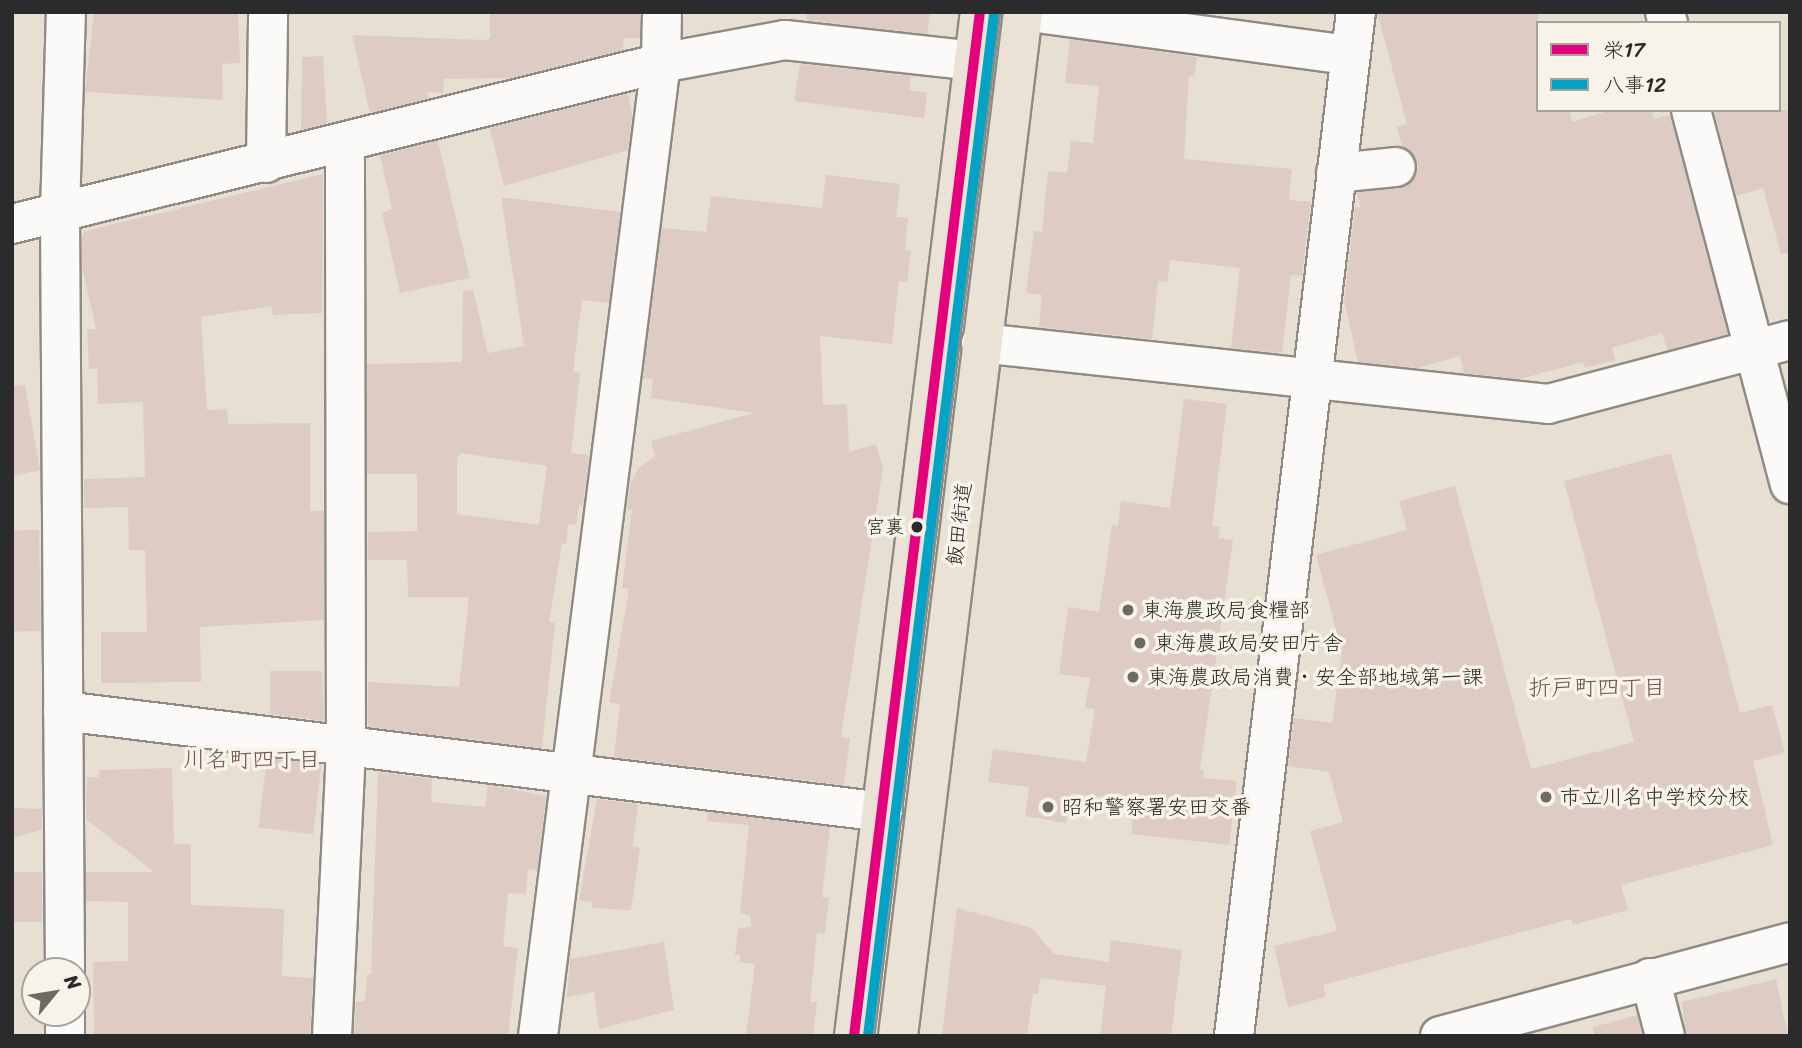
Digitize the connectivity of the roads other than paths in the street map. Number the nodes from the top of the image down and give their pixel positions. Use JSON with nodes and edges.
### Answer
{"nodes":[{"id":1,"x":66,"y":12,"type":"edge"},
{"id":2,"x":268,"y":12,"type":"edge"},
{"id":3,"x":662,"y":12,"type":"edge"},
{"id":4,"x":980,"y":12,"type":"edge"},
{"id":5,"x":1023,"y":12,"type":"edge"},
{"id":6,"x":1030,"y":12,"type":"edge"},
{"id":7,"x":1356,"y":12,"type":"edge"},
{"id":8,"x":1350,"y":55,"type":"junction"},
{"id":9,"x":974,"y":61,"type":"junction"},
{"id":10,"x":661,"y":63,"type":"junction"},
{"id":11,"x":1692,"y":112,"type":"edge"},
{"id":12,"x":345,"y":143,"type":"junction"},
{"id":13,"x":266,"y":163,"type":"junction"},
{"id":14,"x":1396,"y":167,"type":"dead end"},
{"id":15,"x":1336,"y":173,"type":"junction"},
{"id":16,"x":60,"y":212,"type":"junction"},
{"id":17,"x":12,"y":224,"type":"edge"},
{"id":18,"x":981,"y":343,"type":"junction"},
{"id":19,"x":1772,"y":344,"type":"edge"},
{"id":20,"x":1311,"y":380,"type":"junction"},
{"id":21,"x":1790,"y":484,"type":"edge"},
{"id":22,"x":63,"y":711,"type":"junction"},
{"id":23,"x":346,"y":746,"type":"junction"},
{"id":24,"x":568,"y":776,"type":"junction"},
{"id":25,"x":883,"y":812,"type":"junction"},
{"id":26,"x":1790,"y":942,"type":"edge"},
{"id":27,"x":65,"y":957,"type":"edge"},
{"id":28,"x":1650,"y":978,"type":"junction"},
{"id":29,"x":332,"y":1036,"type":"edge"},
{"id":30,"x":538,"y":1036,"type":"edge"},
{"id":31,"x":854,"y":1036,"type":"edge"},
{"id":32,"x":898,"y":1036,"type":"edge"},
{"id":33,"x":1234,"y":1036,"type":"edge"},
{"id":34,"x":1440,"y":1036,"type":"edge"},
{"id":35,"x":1665,"y":1036,"type":"edge"}],
"edges":[{"from":1,"to":16,"type":"street"},
{"from":2,"to":13,"type":"street"},
{"from":3,"to":10,"type":"street"},
{"from":4,"to":9,"type":"highway","name":"飯田街道"},
{"from":5,"to":18,"type":"highway","name":"飯田街道"},
{"from":6,"to":8,"type":"street"},
{"from":7,"to":8,"type":"street"},
{"from":8,"to":15,"type":"street"},
{"from":9,"to":10,"type":"street"},
{"from":9,"to":25,"type":"highway","name":"飯田街道"},
{"from":10,"to":12,"type":"street"},
{"from":10,"to":24,"type":"street"},
{"from":11,"to":19,"type":"street"},
{"from":12,"to":13,"type":"street"},
{"from":12,"to":23,"type":"street"},
{"from":13,"to":16,"type":"street"},
{"from":14,"to":15,"type":"street"},
{"from":15,"to":20,"type":"street"},
{"from":16,"to":17,"type":"street"},
{"from":16,"to":22,"type":"street"},
{"from":18,"to":20,"type":"street"},
{"from":18,"to":32,"type":"highway","name":"飯田街道"},
{"from":19,"to":20,"type":"street"},
{"from":19,"to":21,"type":"street"},
{"from":20,"to":33,"type":"street"},
{"from":22,"to":23,"type":"street"},
{"from":22,"to":27,"type":"street"},
{"from":23,"to":24,"type":"street"},
{"from":23,"to":29,"type":"street"},
{"from":24,"to":25,"type":"street"},
{"from":24,"to":30,"type":"street"},
{"from":25,"to":31,"type":"highway","name":"飯田街道"},
{"from":26,"to":28,"type":"street"},
{"from":28,"to":34,"type":"street"},
{"from":28,"to":35,"type":"street"}]}
